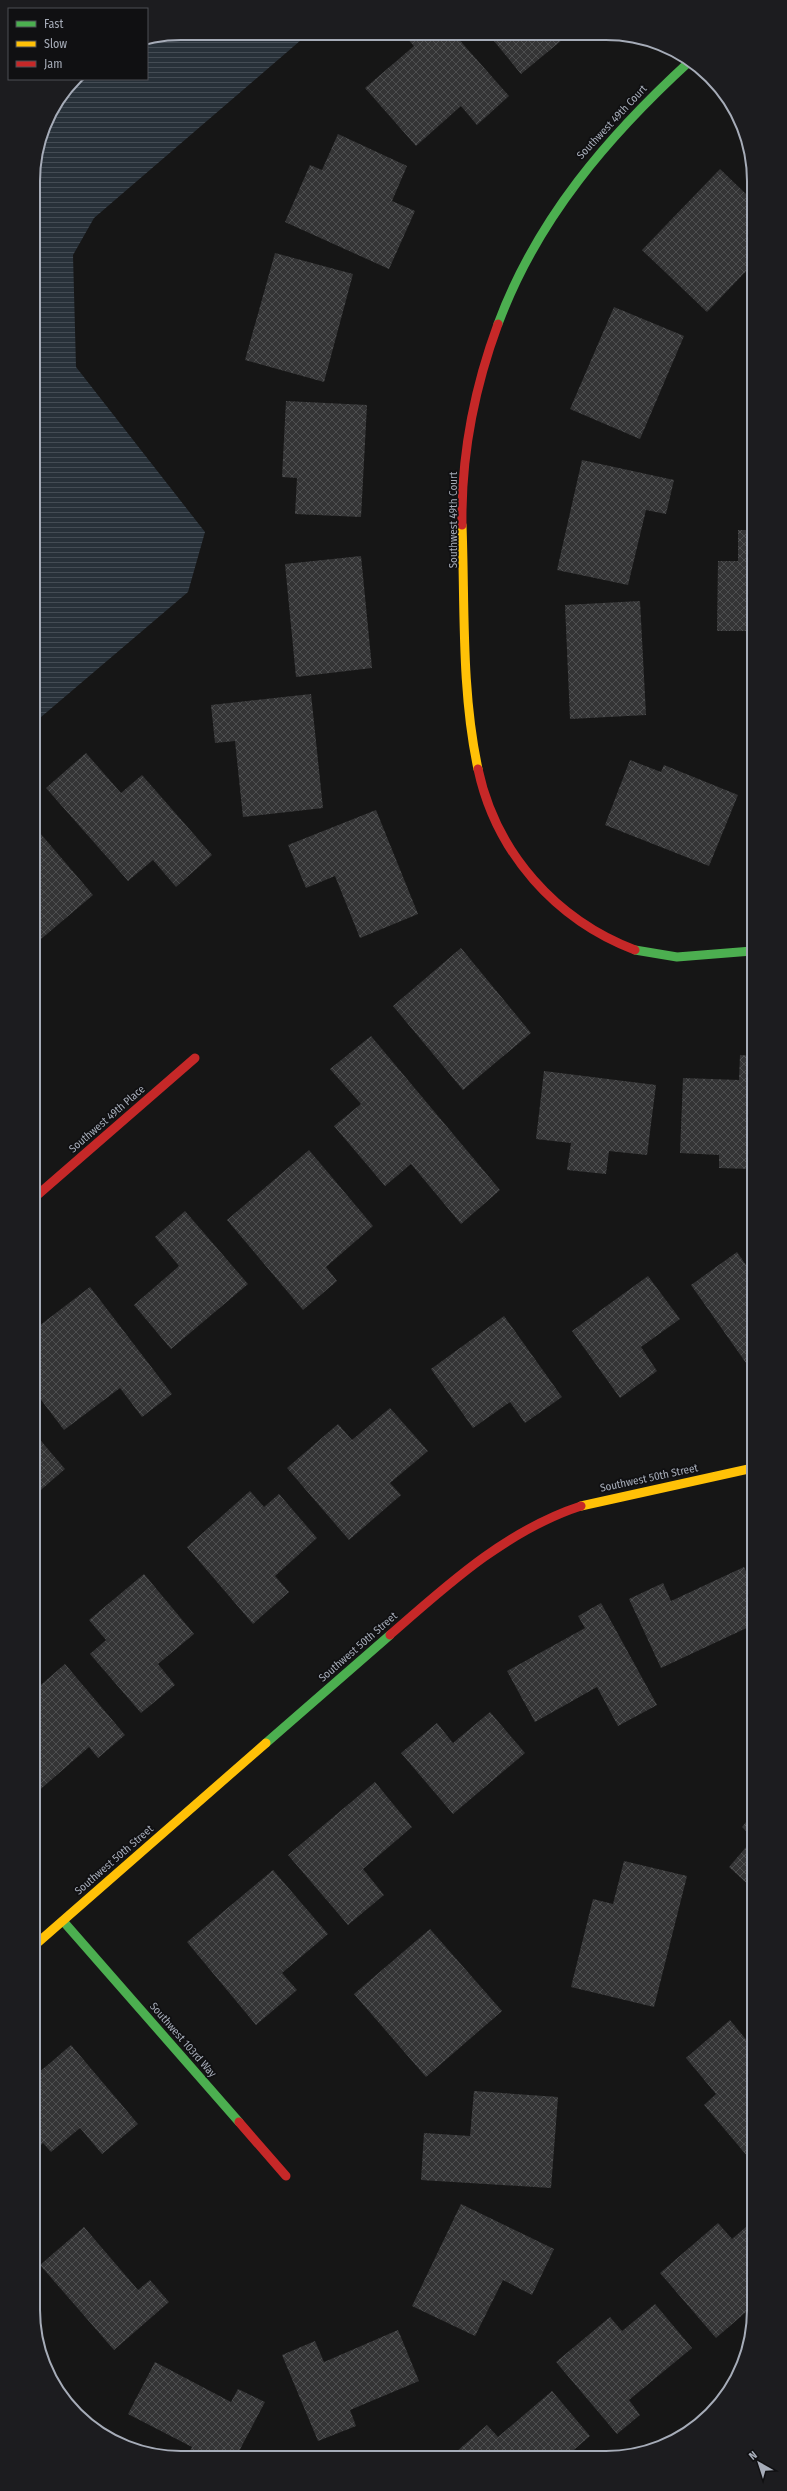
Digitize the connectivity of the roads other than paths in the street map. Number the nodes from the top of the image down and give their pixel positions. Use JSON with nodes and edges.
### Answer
{"nodes":[{"id":1,"x":686,"y":65,"type":"edge"},
{"id":2,"x":747,"y":952,"type":"edge"},
{"id":3,"x":195,"y":1058,"type":"dead end"},
{"id":4,"x":40,"y":1193,"type":"edge"},
{"id":5,"x":747,"y":1469,"type":"edge"},
{"id":6,"x":63,"y":1921,"type":"junction"},
{"id":7,"x":40,"y":1941,"type":"edge"},
{"id":8,"x":286,"y":2176,"type":"dead end"}],
"edges":[{"from":1,"to":2,"type":"street","name":"Southwest 49th Court"},
{"from":3,"to":4,"type":"street","name":"Southwest 49th Place"},
{"from":5,"to":6,"type":"street","name":"Southwest 50th Street"},
{"from":6,"to":7,"type":"street","name":"Southwest 50th Street"},
{"from":6,"to":8,"type":"street","name":"Southwest 103rd Way"}]}
